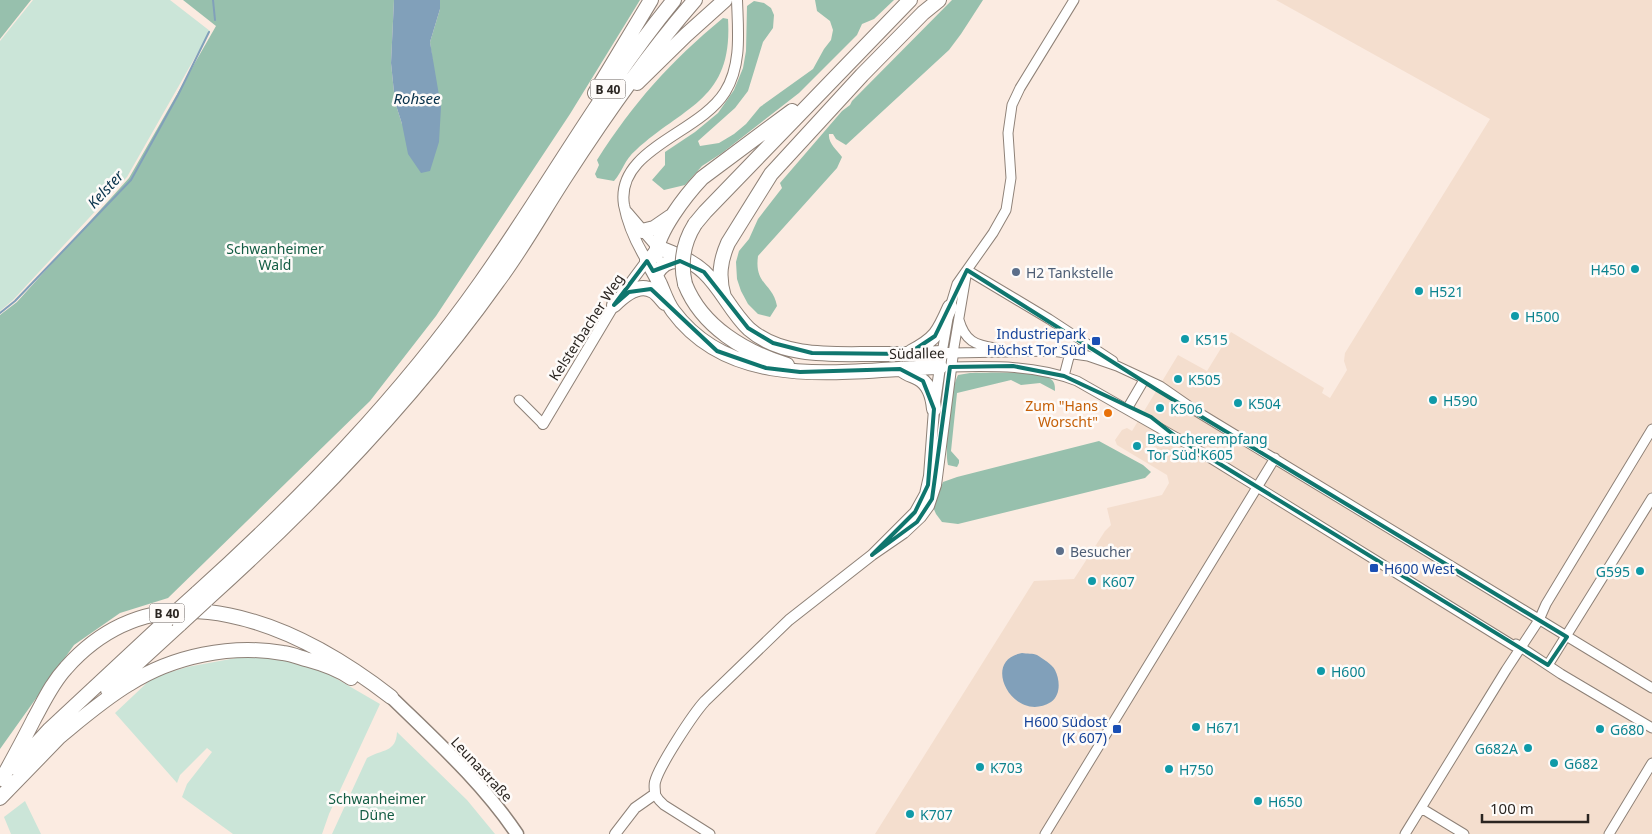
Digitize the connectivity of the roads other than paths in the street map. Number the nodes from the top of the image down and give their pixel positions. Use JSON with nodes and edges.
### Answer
{"nodes":[{"id":1,"x":651,"y":0,"type":"edge"},
{"id":2,"x":658,"y":0,"type":"edge"},
{"id":3,"x":674,"y":0,"type":"edge"},
{"id":4,"x":695,"y":0,"type":"edge"},
{"id":5,"x":725,"y":0,"type":"edge"},
{"id":6,"x":737,"y":0,"type":"edge"},
{"id":7,"x":910,"y":0,"type":"edge"},
{"id":8,"x":932,"y":0,"type":"edge"},
{"id":9,"x":939,"y":0,"type":"edge"},
{"id":10,"x":1074,"y":0,"type":"edge"},
{"id":11,"x":923,"y":13,"type":"junction"},
{"id":12,"x":839,"y":73,"type":"junction"},
{"id":13,"x":605,"y":76,"type":"junction"},
{"id":14,"x":608,"y":112,"type":"junction"},
{"id":15,"x":548,"y":182,"type":"junction"},
{"id":16,"x":625,"y":210,"type":"junction"},
{"id":17,"x":675,"y":213,"type":"junction"},
{"id":18,"x":642,"y":231,"type":"junction"},
{"id":19,"x":657,"y":247,"type":"junction"},
{"id":20,"x":648,"y":261,"type":"junction"},
{"id":21,"x":691,"y":263,"type":"junction"},
{"id":22,"x":967,"y":270,"type":"junction"},
{"id":23,"x":658,"y":278,"type":"junction"},
{"id":24,"x":724,"y":297,"type":"junction"},
{"id":25,"x":614,"y":305,"type":"junction"},
{"id":26,"x":674,"y":312,"type":"junction"},
{"id":27,"x":954,"y":312,"type":"junction"},
{"id":28,"x":1012,"y":351,"type":"junction"},
{"id":29,"x":948,"y":353,"type":"junction"},
{"id":30,"x":1070,"y":353,"type":"junction"},
{"id":31,"x":908,"y":354,"type":"junction"},
{"id":32,"x":1013,"y":366,"type":"junction"},
{"id":33,"x":945,"y":367,"type":"junction"},
{"id":34,"x":900,"y":369,"type":"junction"},
{"id":35,"x":1129,"y":371,"type":"junction"},
{"id":36,"x":815,"y":372,"type":"junction"},
{"id":37,"x":1064,"y":376,"type":"junction"},
{"id":38,"x":1144,"y":380,"type":"junction"},
{"id":39,"x":520,"y":400,"type":"dead end"},
{"id":40,"x":934,"y":409,"type":"junction"},
{"id":41,"x":1127,"y":409,"type":"junction"},
{"id":42,"x":543,"y":424,"type":"joint"},
{"id":43,"x":1652,"y":430,"type":"edge"},
{"id":44,"x":1275,"y":458,"type":"junction"},
{"id":45,"x":1257,"y":487,"type":"junction"},
{"id":46,"x":1652,"y":498,"type":"edge"},
{"id":47,"x":872,"y":555,"type":"junction"},
{"id":48,"x":202,"y":596,"type":"junction"},
{"id":49,"x":1546,"y":604,"type":"junction"},
{"id":50,"x":1526,"y":611,"type":"junction"},
{"id":51,"x":1539,"y":620,"type":"junction"},
{"id":52,"x":174,"y":622,"type":"junction"},
{"id":53,"x":1567,"y":637,"type":"junction"},
{"id":54,"x":1521,"y":648,"type":"junction"},
{"id":55,"x":1548,"y":665,"type":"junction"},
{"id":56,"x":1652,"y":688,"type":"edge"},
{"id":57,"x":389,"y":700,"type":"junction"},
{"id":58,"x":1652,"y":728,"type":"edge"},
{"id":59,"x":59,"y":737,"type":"junction"},
{"id":60,"x":1652,"y":763,"type":"edge"},
{"id":61,"x":1,"y":781,"type":"edge"},
{"id":62,"x":655,"y":794,"type":"junction"},
{"id":63,"x":0,"y":798,"type":"edge"},
{"id":64,"x":1421,"y":808,"type":"junction"},
{"id":65,"x":511,"y":825,"type":"edge"},
{"id":66,"x":615,"y":834,"type":"edge"},
{"id":67,"x":710,"y":834,"type":"edge"},
{"id":68,"x":1045,"y":834,"type":"edge"},
{"id":69,"x":1405,"y":834,"type":"edge"},
{"id":70,"x":1464,"y":834,"type":"edge"},
{"id":71,"x":1608,"y":834,"type":"edge"}],
"edges":[{"from":1,"to":13,"type":"highway"},
{"from":2,"to":13,"type":"highway","number":"B 40"},
{"from":3,"to":15,"type":"highway","number":"B 40"},
{"from":4,"to":14,"type":"highway","number":"B 40"},
{"from":5,"to":14,"type":"highway"},
{"from":6,"to":16,"type":"street"},
{"from":7,"to":12,"type":"highway"},
{"from":8,"to":11,"type":"highway"},
{"from":9,"to":11,"type":"highway"},
{"from":10,"to":22,"type":"street"},
{"from":11,"to":24,"type":"highway"},
{"from":12,"to":17,"type":"highway"},
{"from":12,"to":36,"type":"highway","bridge":true},
{"from":13,"to":15,"type":"highway","number":"B 40"},
{"from":14,"to":48,"type":"highway","number":"B 40"},
{"from":15,"to":48,"type":"highway","number":"B 40"},
{"from":16,"to":18,"type":"street"},
{"from":16,"to":20,"type":"street"},
{"from":17,"to":18,"type":"highway"},
{"from":17,"to":19,"type":"highway"},
{"from":18,"to":19,"type":"street"},
{"from":19,"to":20,"type":"street","name":"Kelsterbacher Weg"},
{"from":19,"to":21,"type":"highway","name":"Südallee"},
{"from":19,"to":23,"type":"highway"},
{"from":20,"to":23,"type":"highway"},
{"from":20,"to":25,"type":"street","name":"Kelsterbacher Weg"},
{"from":21,"to":23,"type":"highway"},
{"from":21,"to":24,"type":"highway","name":"Südallee"},
{"from":22,"to":27,"type":"street"},
{"from":22,"to":27,"type":"street"},
{"from":22,"to":35,"type":"street","name":"Südallee"},
{"from":23,"to":26,"type":"highway"},
{"from":24,"to":31,"type":"highway","name":"Südallee"},
{"from":25,"to":26,"type":"highway"},
{"from":25,"to":42,"type":"street","name":"Kelsterbacher Weg"},
{"from":26,"to":36,"type":"highway"},
{"from":27,"to":28,"type":"street"},
{"from":27,"to":29,"type":"street"},
{"from":27,"to":29,"type":"street"},
{"from":27,"to":31,"type":"highway"},
{"from":28,"to":29,"type":"street","name":"Südallee"},
{"from":28,"to":30,"type":"street","name":"Südallee"},
{"from":28,"to":32,"type":"street"},
{"from":29,"to":31,"type":"highway","name":"Südallee"},
{"from":29,"to":33,"type":"street"},
{"from":30,"to":35,"type":"street","name":"Südallee"},
{"from":30,"to":37,"type":"street"},
{"from":32,"to":33,"type":"street","name":"Südallee"},
{"from":32,"to":37,"type":"street","name":"Südallee"},
{"from":33,"to":34,"type":"highway","name":"Südallee"},
{"from":33,"to":40,"type":"street"},
{"from":33,"to":47,"type":"street"},
{"from":34,"to":36,"type":"highway","name":"Südallee"},
{"from":34,"to":40,"type":"highway"},
{"from":35,"to":38,"type":"street","name":"Südallee"},
{"from":37,"to":41,"type":"street","name":"Südallee"},
{"from":38,"to":41,"type":"street"},
{"from":38,"to":44,"type":"street","name":"Südallee"},
{"from":39,"to":42,"type":"street"},
{"from":40,"to":47,"type":"street"},
{"from":41,"to":45,"type":"street","name":"Südallee"},
{"from":43,"to":49,"type":"street"},
{"from":44,"to":45,"type":"street"},
{"from":44,"to":50,"type":"street","name":"Südallee"},
{"from":45,"to":54,"type":"street","name":"Südallee"},
{"from":45,"to":68,"type":"street"},
{"from":46,"to":53,"type":"street"},
{"from":47,"to":62,"type":"street"},
{"from":48,"to":52,"type":"highway","number":"B 40","bridge":true},
{"from":49,"to":50,"type":"street"},
{"from":49,"to":51,"type":"street"},
{"from":50,"to":51,"type":"street","name":"Südallee"},
{"from":51,"to":53,"type":"street","name":"Südallee"},
{"from":51,"to":54,"type":"street"},
{"from":52,"to":59,"type":"highway","number":"B 40"},
{"from":52,"to":61,"type":"highway","number":"B 40"},
{"from":53,"to":55,"type":"street"},
{"from":53,"to":56,"type":"street","name":"Südallee"},
{"from":54,"to":55,"type":"street","name":"Südallee"},
{"from":54,"to":64,"type":"street"},
{"from":55,"to":58,"type":"street","name":"Südallee"},
{"from":57,"to":59,"type":"highway","number":"B 40"},
{"from":57,"to":61,"type":"highway","number":"B 40"},
{"from":57,"to":65,"type":"main road","name":"Leunastraße"},
{"from":59,"to":63,"type":"highway","number":"B 40"},
{"from":60,"to":71,"type":"street"},
{"from":62,"to":66,"type":"street"},
{"from":62,"to":67,"type":"street"},
{"from":64,"to":69,"type":"street"},
{"from":64,"to":70,"type":"street"}]}
